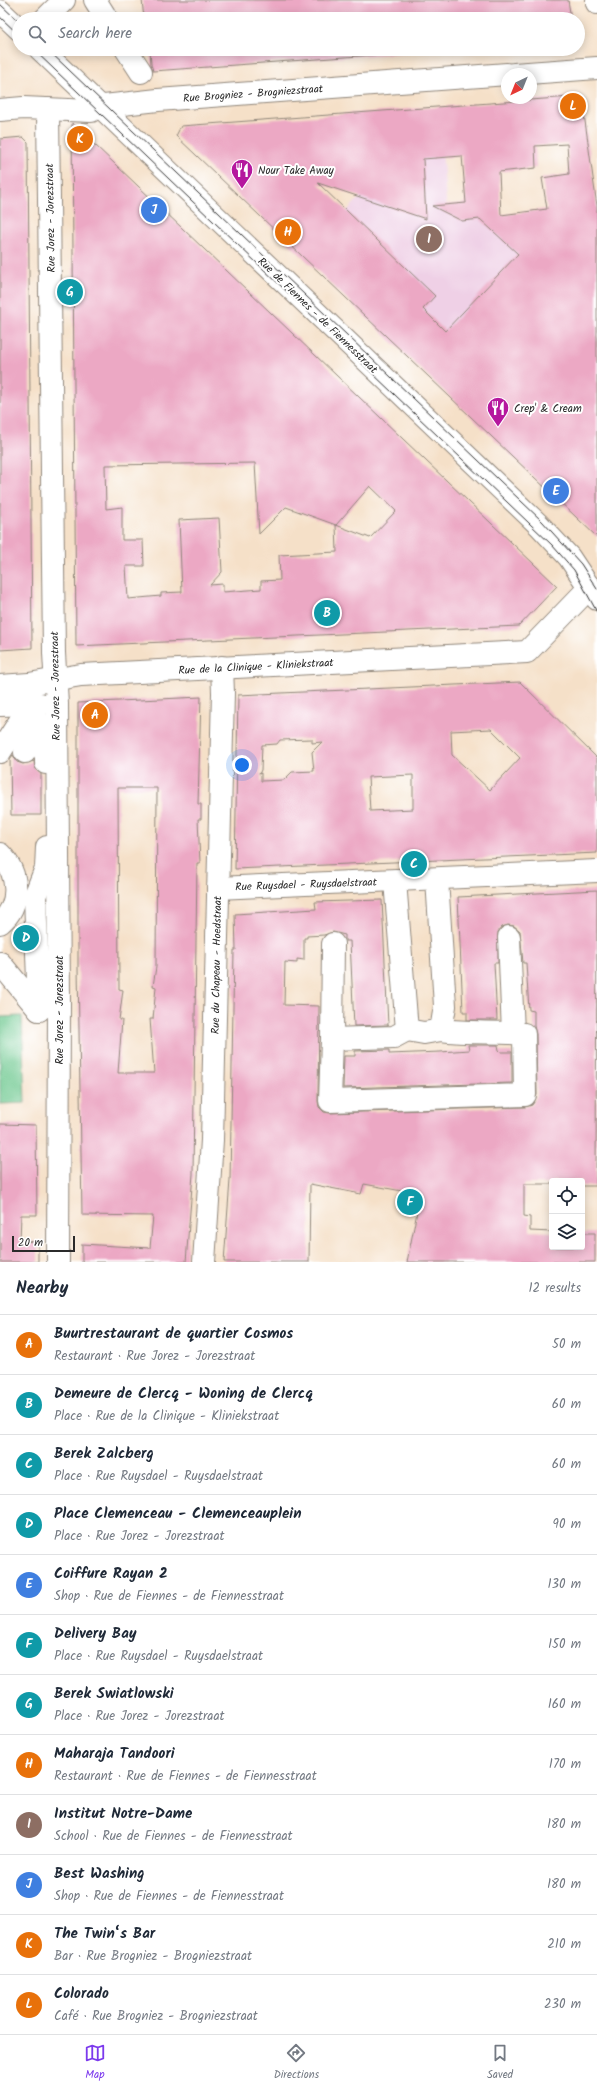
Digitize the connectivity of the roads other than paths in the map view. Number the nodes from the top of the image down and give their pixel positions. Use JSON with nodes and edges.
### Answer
{"nodes":[{"id":1,"x":64,"y":0,"type":"edge"},
{"id":2,"x":95,"y":0,"type":"edge"},
{"id":3,"x":597,"y":0,"type":"edge"},
{"id":4,"x":597,"y":3,"type":"edge"},
{"id":5,"x":0,"y":11,"type":"edge"},
{"id":6,"x":52,"y":12,"type":"edge"},
{"id":7,"x":103,"y":12,"type":"edge"},
{"id":8,"x":12,"y":22,"type":"edge"},
{"id":9,"x":47,"y":56,"type":"edge"},
{"id":10,"x":131,"y":56,"type":"edge"},
{"id":11,"x":597,"y":68,"type":"edge"},
{"id":12,"x":141,"y":72,"type":"dead end"},
{"id":13,"x":537,"y":72,"type":"edge"},
{"id":14,"x":501,"y":74,"type":"edge"},
{"id":15,"x":100,"y":107,"type":"junction"},
{"id":16,"x":48,"y":109,"type":"junction"},
{"id":17,"x":0,"y":110,"type":"edge"},
{"id":18,"x":594,"y":593,"type":"edge"},
{"id":19,"x":222,"y":667,"type":"junction"},
{"id":20,"x":56,"y":679,"type":"junction"},
{"id":21,"x":0,"y":686,"type":"edge"},
{"id":22,"x":37,"y":701,"type":"junction"},
{"id":23,"x":0,"y":705,"type":"edge"},
{"id":24,"x":5,"y":745,"type":"edge"},
{"id":25,"x":0,"y":854,"type":"edge"},
{"id":26,"x":597,"y":871,"type":"edge"},
{"id":27,"x":438,"y":879,"type":"junction"},
{"id":28,"x":395,"y":881,"type":"junction"},
{"id":29,"x":218,"y":888,"type":"junction"},
{"id":30,"x":25,"y":896,"type":"junction"},
{"id":31,"x":0,"y":923,"type":"edge"},
{"id":32,"x":509,"y":937,"type":"dead end"},
{"id":33,"x":333,"y":944,"type":"dead end"},
{"id":34,"x":0,"y":964,"type":"edge"},
{"id":35,"x":407,"y":1030,"type":"junction"},
{"id":36,"x":441,"y":1030,"type":"junction"},
{"id":37,"x":512,"y":1033,"type":"junction"},
{"id":38,"x":332,"y":1039,"type":"junction"},
{"id":39,"x":58,"y":1262,"type":"edge"},
{"id":40,"x":204,"y":1262,"type":"edge"}],
"edges":[{"from":1,"to":6,"type":"street"},
{"from":2,"to":7,"type":"street"},
{"from":3,"to":4,"type":"street"},
{"from":5,"to":8,"type":"street"},
{"from":9,"to":15,"type":"street","name":"Rue de Fiennes - de Fiennesstraat"},
{"from":10,"to":12,"type":"street"},
{"from":11,"to":13,"type":"street"},
{"from":14,"to":15,"type":"street","name":"Rue Brogniez - Brogniezstraat"},
{"from":15,"to":16,"type":"street","name":"Rue Brogniez - Brogniezstraat"},
{"from":15,"to":18,"type":"street","name":"Rue de Fiennes - de Fiennesstraat"},
{"from":16,"to":17,"type":"street","name":"Rue Brogniez - Brogniezstraat"},
{"from":16,"to":20,"type":"street","name":"Rue Jorez - Jorezstraat"},
{"from":18,"to":19,"type":"street","name":"Rue de la Clinique - Kliniekstraat"},
{"from":19,"to":20,"type":"street","name":"Rue de la Clinique - Kliniekstraat"},
{"from":19,"to":29,"type":"street","name":"Rue du Chapeau - Hoedstraat"},
{"from":20,"to":21,"type":"street","name":"Rue de la Clinique - Kliniekstraat"},
{"from":20,"to":39,"type":"street","name":"Rue Jorez - Jorezstraat"},
{"from":22,"to":23,"type":"street"},
{"from":22,"to":24,"type":"street"},
{"from":22,"to":30,"type":"street"},
{"from":25,"to":30,"type":"street"},
{"from":26,"to":27,"type":"street","name":"Rue Ruysdael - Ruysdaelstraat"},
{"from":27,"to":28,"type":"street","name":"Rue Ruysdael - Ruysdaelstraat"},
{"from":27,"to":36,"type":"street"},
{"from":28,"to":29,"type":"street","name":"Rue Ruysdael - Ruysdaelstraat"},
{"from":28,"to":35,"type":"street"},
{"from":29,"to":40,"type":"street","name":"Rue du Chapeau - Hoedstraat"},
{"from":30,"to":31,"type":"street"},
{"from":30,"to":34,"type":"street"},
{"from":32,"to":37,"type":"street"},
{"from":33,"to":38,"type":"street"},
{"from":35,"to":36,"type":"street"},
{"from":35,"to":38,"type":"street"},
{"from":36,"to":37,"type":"street"},
{"from":37,"to":38,"type":"street"}]}
